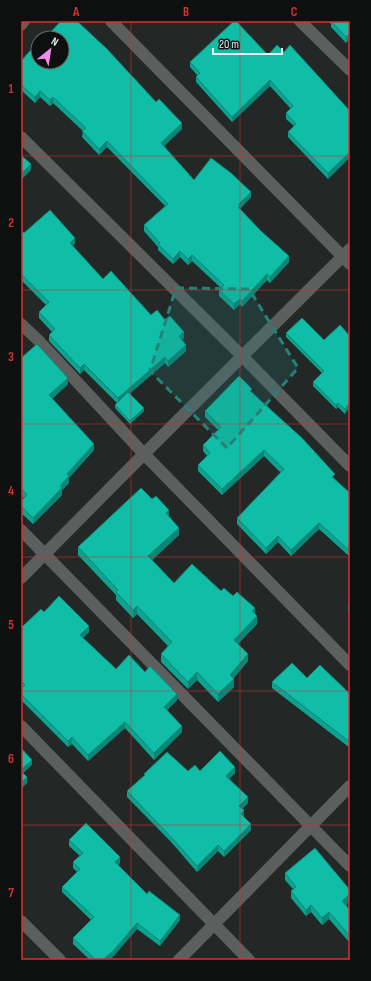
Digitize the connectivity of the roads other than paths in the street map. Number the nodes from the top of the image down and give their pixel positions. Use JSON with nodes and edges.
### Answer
{"nodes":[{"id":1,"x":24,"y":21,"type":"edge"},
{"id":2,"x":111,"y":21,"type":"edge"},
{"id":3,"x":300,"y":21,"type":"edge"},
{"id":4,"x":21,"y":24,"type":"edge"},
{"id":5,"x":350,"y":70,"type":"edge"},
{"id":6,"x":21,"y":136,"type":"edge"},
{"id":7,"x":348,"y":257,"type":"edge"},
{"id":8,"x":21,"y":324,"type":"edge"},
{"id":9,"x":243,"y":357,"type":"junction"},
{"id":10,"x":144,"y":454,"type":"junction"},
{"id":11,"x":350,"y":466,"type":"edge"},
{"id":12,"x":21,"y":530,"type":"edge"},
{"id":13,"x":45,"y":554,"type":"junction"},
{"id":14,"x":21,"y":578,"type":"edge"},
{"id":15,"x":350,"y":665,"type":"edge"},
{"id":16,"x":21,"y":726,"type":"edge"},
{"id":17,"x":350,"y":786,"type":"edge"},
{"id":18,"x":311,"y":826,"type":"junction"},
{"id":19,"x":350,"y":866,"type":"edge"},
{"id":20,"x":21,"y":921,"type":"edge"},
{"id":21,"x":214,"y":924,"type":"junction"},
{"id":22,"x":60,"y":960,"type":"edge"},
{"id":23,"x":179,"y":960,"type":"edge"},
{"id":24,"x":249,"y":960,"type":"edge"}],
"edges":[{"from":1,"to":4,"type":"street"},
{"from":2,"to":7,"type":"street"},
{"from":3,"to":5,"type":"street"},
{"from":6,"to":9,"type":"street"},
{"from":7,"to":9,"type":"street"},
{"from":8,"to":10,"type":"street"},
{"from":9,"to":10,"type":"street"},
{"from":9,"to":11,"type":"street"},
{"from":10,"to":13,"type":"street"},
{"from":10,"to":15,"type":"street"},
{"from":12,"to":13,"type":"street"},
{"from":13,"to":14,"type":"street"},
{"from":13,"to":18,"type":"street"},
{"from":16,"to":21,"type":"street"},
{"from":17,"to":18,"type":"street"},
{"from":18,"to":19,"type":"street"},
{"from":18,"to":21,"type":"street"},
{"from":20,"to":22,"type":"street"},
{"from":21,"to":23,"type":"street"},
{"from":21,"to":24,"type":"street"}]}
